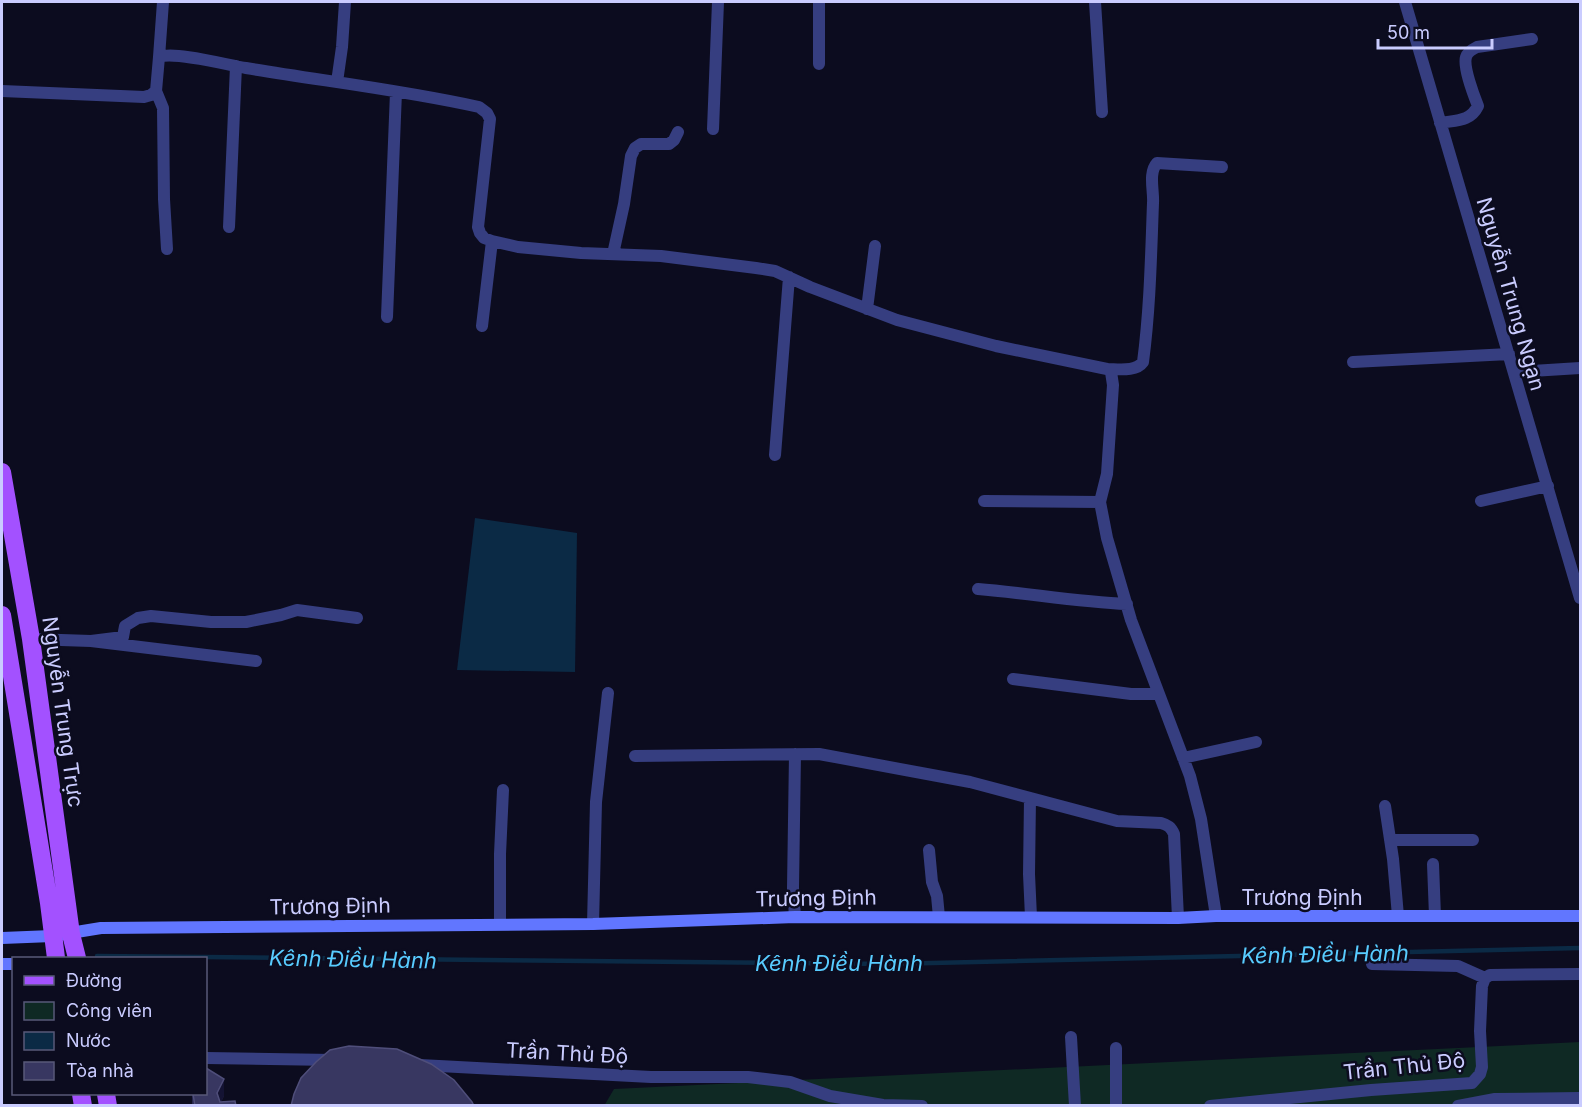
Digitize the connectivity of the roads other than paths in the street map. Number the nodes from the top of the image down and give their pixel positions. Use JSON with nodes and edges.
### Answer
{"nodes":[{"id":1,"x":163,"y":2,"type":"edge"},
{"id":2,"x":345,"y":2,"type":"edge"},
{"id":3,"x":718,"y":2,"type":"edge"},
{"id":4,"x":819,"y":2,"type":"edge"},
{"id":5,"x":1095,"y":2,"type":"edge"},
{"id":6,"x":1405,"y":2,"type":"edge"},
{"id":7,"x":1532,"y":39,"type":"dead end"},
{"id":8,"x":159,"y":57,"type":"junction"},
{"id":9,"x":819,"y":64,"type":"dead end"},
{"id":10,"x":236,"y":66,"type":"junction"},
{"id":11,"x":337,"y":82,"type":"junction"},
{"id":12,"x":2,"y":91,"type":"edge"},
{"id":13,"x":156,"y":91,"type":"junction"},
{"id":14,"x":396,"y":92,"type":"junction"},
{"id":15,"x":1102,"y":112,"type":"dead end"},
{"id":16,"x":1440,"y":123,"type":"junction"},
{"id":17,"x":713,"y":129,"type":"dead end"},
{"id":18,"x":678,"y":132,"type":"dead end"},
{"id":19,"x":1222,"y":167,"type":"dead end"},
{"id":20,"x":229,"y":227,"type":"dead end"},
{"id":21,"x":492,"y":241,"type":"junction"},
{"id":22,"x":875,"y":246,"type":"dead end"},
{"id":23,"x":166,"y":249,"type":"dead end"},
{"id":24,"x":613,"y":254,"type":"junction"},
{"id":25,"x":789,"y":277,"type":"junction"},
{"id":26,"x":867,"y":309,"type":"junction"},
{"id":27,"x":387,"y":317,"type":"dead end"},
{"id":28,"x":482,"y":326,"type":"dead end"},
{"id":29,"x":1509,"y":354,"type":"junction"},
{"id":30,"x":1353,"y":362,"type":"dead end"},
{"id":31,"x":1581,"y":368,"type":"edge"},
{"id":32,"x":1107,"y":369,"type":"junction"},
{"id":33,"x":1514,"y":372,"type":"junction"},
{"id":34,"x":775,"y":455,"type":"dead end"},
{"id":35,"x":2,"y":472,"type":"edge"},
{"id":36,"x":1548,"y":486,"type":"junction"},
{"id":37,"x":984,"y":501,"type":"dead end"},
{"id":38,"x":1480,"y":501,"type":"dead end"},
{"id":39,"x":1100,"y":502,"type":"junction"},
{"id":40,"x":978,"y":589,"type":"dead end"},
{"id":41,"x":1581,"y":598,"type":"edge"},
{"id":42,"x":1127,"y":604,"type":"junction"},
{"id":43,"x":2,"y":615,"type":"edge"},
{"id":44,"x":357,"y":618,"type":"dead end"},
{"id":45,"x":30,"y":639,"type":"junction"},
{"id":46,"x":91,"y":641,"type":"junction"},
{"id":47,"x":256,"y":661,"type":"dead end"},
{"id":48,"x":1012,"y":679,"type":"dead end"},
{"id":49,"x":608,"y":693,"type":"dead end"},
{"id":50,"x":1159,"y":694,"type":"junction"},
{"id":51,"x":1256,"y":742,"type":"dead end"},
{"id":52,"x":795,"y":754,"type":"junction"},
{"id":53,"x":635,"y":756,"type":"dead end"},
{"id":54,"x":1183,"y":758,"type":"junction"},
{"id":55,"x":503,"y":790,"type":"dead end"},
{"id":56,"x":1030,"y":798,"type":"junction"},
{"id":57,"x":1385,"y":806,"type":"dead end"},
{"id":58,"x":1390,"y":840,"type":"junction"},
{"id":59,"x":1473,"y":840,"type":"dead end"},
{"id":60,"x":929,"y":850,"type":"dead end"},
{"id":61,"x":1433,"y":864,"type":"dead end"},
{"id":62,"x":1216,"y":916,"type":"junction"},
{"id":63,"x":1398,"y":916,"type":"junction"},
{"id":64,"x":1435,"y":916,"type":"junction"},
{"id":65,"x":1581,"y":916,"type":"edge"},
{"id":66,"x":795,"y":917,"type":"junction"},
{"id":67,"x":939,"y":917,"type":"junction"},
{"id":68,"x":1031,"y":917,"type":"junction"},
{"id":69,"x":1178,"y":918,"type":"junction"},
{"id":70,"x":500,"y":924,"type":"junction"},
{"id":71,"x":593,"y":924,"type":"junction"},
{"id":72,"x":71,"y":934,"type":"junction"},
{"id":73,"x":52,"y":936,"type":"junction"},
{"id":74,"x":2,"y":938,"type":"edge"},
{"id":75,"x":56,"y":957,"type":"edge"},
{"id":76,"x":77,"y":957,"type":"edge"},
{"id":77,"x":1372,"y":964,"type":"dead end"},
{"id":78,"x":1581,"y":974,"type":"edge"},
{"id":79,"x":1485,"y":978,"type":"junction"},
{"id":80,"x":1071,"y":1038,"type":"dead end"},
{"id":81,"x":1116,"y":1048,"type":"dead end"},
{"id":82,"x":207,"y":1058,"type":"edge"},
{"id":83,"x":342,"y":1061,"type":"edge"},
{"id":84,"x":413,"y":1064,"type":"edge"},
{"id":85,"x":1581,"y":1098,"type":"edge"},
{"id":86,"x":922,"y":1106,"type":"edge"},
{"id":87,"x":1075,"y":1106,"type":"edge"},
{"id":88,"x":1116,"y":1106,"type":"edge"},
{"id":89,"x":1210,"y":1106,"type":"edge"},
{"id":90,"x":1458,"y":1106,"type":"edge"}],
"edges":[{"from":1,"to":8,"type":"street"},
{"from":2,"to":11,"type":"street"},
{"from":3,"to":17,"type":"street"},
{"from":4,"to":9,"type":"street"},
{"from":5,"to":15,"type":"street"},
{"from":6,"to":16,"type":"street","name":"Nguyễn Trung Ngạn"},
{"from":7,"to":16,"type":"street"},
{"from":8,"to":10,"type":"street"},
{"from":8,"to":13,"type":"street"},
{"from":10,"to":11,"type":"street"},
{"from":10,"to":20,"type":"street"},
{"from":11,"to":14,"type":"street"},
{"from":12,"to":13,"type":"street"},
{"from":13,"to":23,"type":"street"},
{"from":14,"to":21,"type":"street"},
{"from":14,"to":27,"type":"street"},
{"from":16,"to":29,"type":"street","name":"Nguyễn Trung Ngạn"},
{"from":18,"to":24,"type":"street"},
{"from":19,"to":32,"type":"street"},
{"from":21,"to":24,"type":"street"},
{"from":21,"to":28,"type":"street"},
{"from":22,"to":26,"type":"street"},
{"from":24,"to":25,"type":"street"},
{"from":25,"to":26,"type":"street"},
{"from":25,"to":34,"type":"street"},
{"from":26,"to":32,"type":"street"},
{"from":29,"to":30,"type":"street"},
{"from":29,"to":33,"type":"street","name":"Nguyễn Trung Ngạn"},
{"from":31,"to":33,"type":"street"},
{"from":32,"to":39,"type":"street"},
{"from":33,"to":36,"type":"street","name":"Nguyễn Trung Ngạn"},
{"from":35,"to":45,"type":"main road","name":"Nguyễn Trung Trực"},
{"from":36,"to":38,"type":"street"},
{"from":36,"to":41,"type":"street","name":"Nguyễn Trung Ngạn"},
{"from":37,"to":39,"type":"street"},
{"from":39,"to":42,"type":"street"},
{"from":40,"to":42,"type":"street"},
{"from":42,"to":50,"type":"street"},
{"from":43,"to":73,"type":"main road","name":"Nguyễn Trung Trực"},
{"from":44,"to":46,"type":"street"},
{"from":45,"to":46,"type":"street"},
{"from":45,"to":72,"type":"main road","name":"Nguyễn Trung Trực"},
{"from":46,"to":47,"type":"street"},
{"from":48,"to":50,"type":"street"},
{"from":49,"to":71,"type":"street"},
{"from":50,"to":54,"type":"street"},
{"from":51,"to":54,"type":"street"},
{"from":52,"to":53,"type":"street"},
{"from":52,"to":56,"type":"street"},
{"from":52,"to":66,"type":"street"},
{"from":54,"to":62,"type":"street"},
{"from":55,"to":70,"type":"street"},
{"from":56,"to":68,"type":"street"},
{"from":56,"to":69,"type":"street"},
{"from":57,"to":58,"type":"street"},
{"from":58,"to":59,"type":"street"},
{"from":58,"to":63,"type":"street"},
{"from":60,"to":67,"type":"street"},
{"from":61,"to":64,"type":"street"},
{"from":62,"to":63,"type":"street","name":"Trương Định"},
{"from":62,"to":69,"type":"street","name":"Trương Định"},
{"from":63,"to":64,"type":"street","name":"Trương Định"},
{"from":64,"to":65,"type":"street","name":"Trương Định"},
{"from":66,"to":67,"type":"street","name":"Trương Định"},
{"from":66,"to":71,"type":"street","name":"Trương Định"},
{"from":67,"to":68,"type":"street","name":"Trương Định"},
{"from":68,"to":69,"type":"street","name":"Trương Định"},
{"from":70,"to":71,"type":"street","name":"Trương Định"},
{"from":70,"to":72,"type":"street","name":"Trương Định"},
{"from":72,"to":73,"type":"street","name":"Trương Định"},
{"from":72,"to":76,"type":"main road","name":"Nguyễn Trung Trực"},
{"from":73,"to":74,"type":"street","name":"Trương Định"},
{"from":73,"to":75,"type":"main road","name":"Nguyễn Trung Trực"},
{"from":77,"to":79,"type":"street"},
{"from":78,"to":79,"type":"street"},
{"from":79,"to":89,"type":"street","name":"Trần Thủ Độ"},
{"from":80,"to":87,"type":"street"},
{"from":81,"to":88,"type":"street"},
{"from":82,"to":83,"type":"street"},
{"from":84,"to":86,"type":"street","name":"Trần Thủ Độ"},
{"from":85,"to":90,"type":"street"}]}
